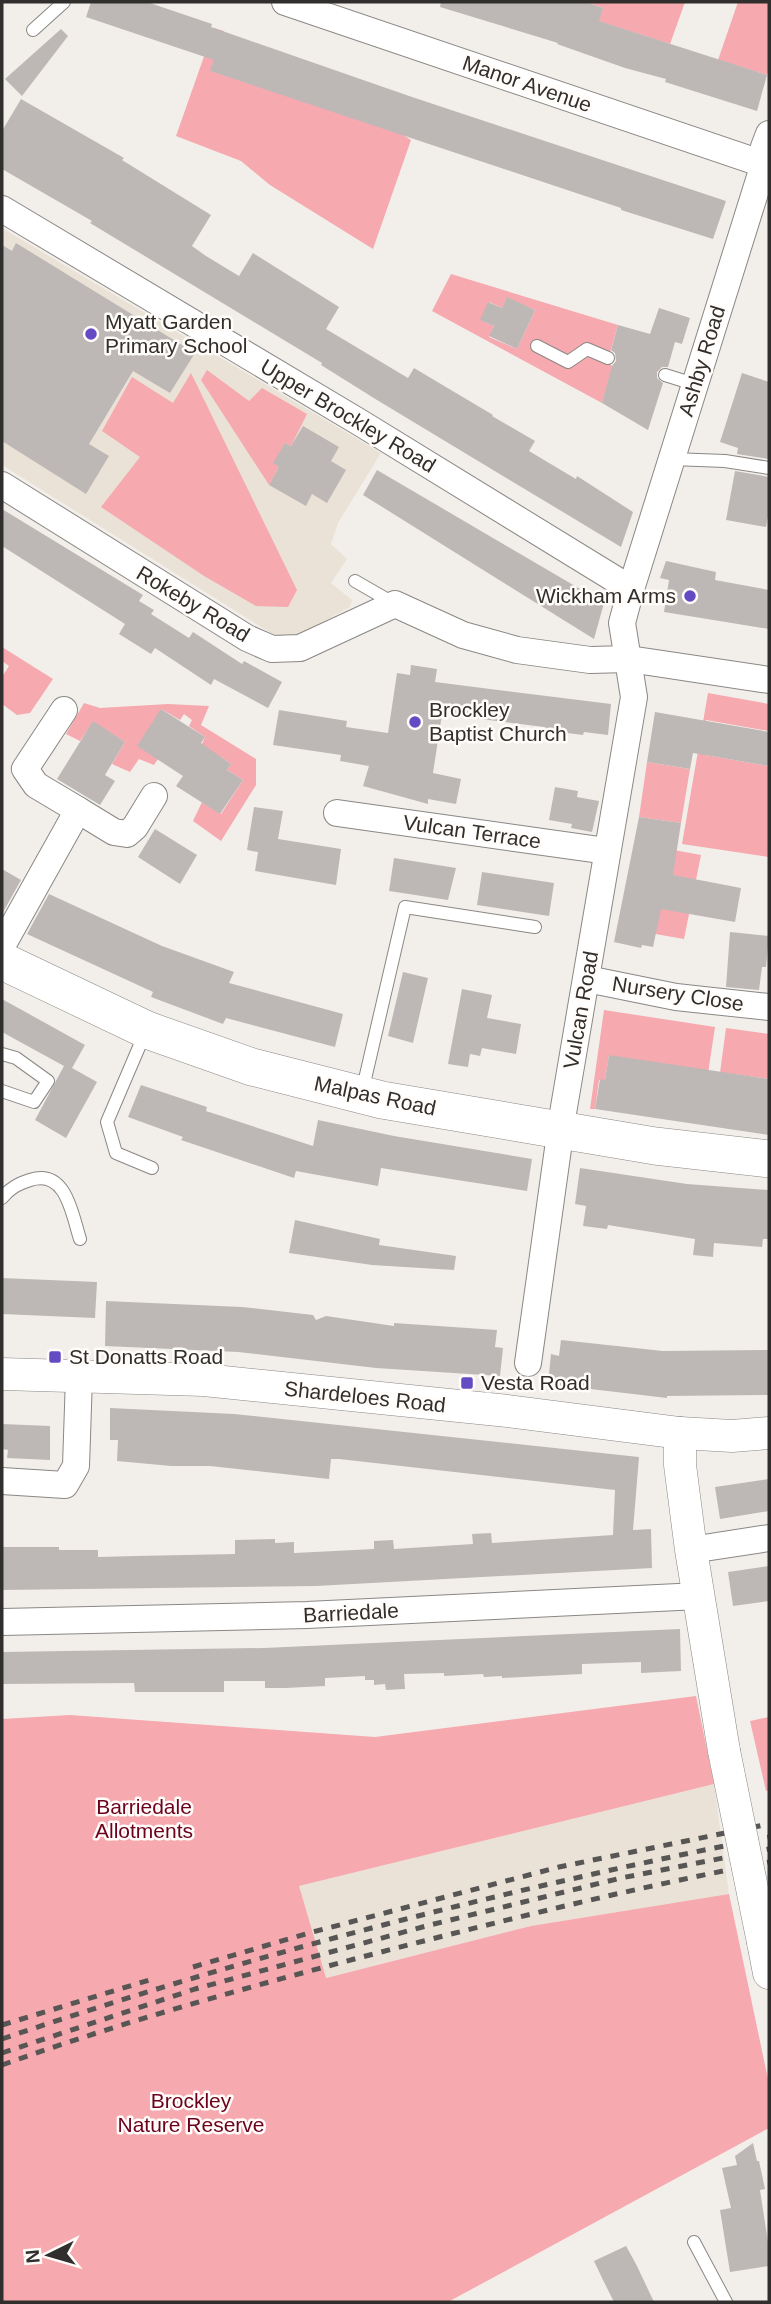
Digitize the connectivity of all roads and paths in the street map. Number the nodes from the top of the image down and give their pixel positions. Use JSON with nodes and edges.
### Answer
{"nodes":[{"id":1,"x":64,"y":2,"type":"edge"},
{"id":2,"x":285,"y":2,"type":"edge"},
{"id":3,"x":33,"y":30,"type":"dead end"},
{"id":4,"x":769,"y":134,"type":"edge"},
{"id":5,"x":767,"y":165,"type":"edge"},
{"id":6,"x":2,"y":209,"type":"edge"},
{"id":7,"x":537,"y":346,"type":"dead end"},
{"id":8,"x":608,"y":358,"type":"dead end"},
{"id":9,"x":665,"y":375,"type":"dead end"},
{"id":10,"x":694,"y":384,"type":"junction"},
{"id":11,"x":672,"y":459,"type":"junction"},
{"id":12,"x":769,"y":468,"type":"edge"},
{"id":13,"x":2,"y":485,"type":"edge"},
{"id":14,"x":355,"y":581,"type":"dead end"},
{"id":15,"x":631,"y":589,"type":"junction"},
{"id":16,"x":395,"y":604,"type":"junction"},
{"id":17,"x":629,"y":659,"type":"junction"},
{"id":18,"x":769,"y":680,"type":"edge"},
{"id":19,"x":64,"y":710,"type":"dead end"},
{"id":20,"x":154,"y":796,"type":"dead end"},
{"id":21,"x":78,"y":810,"type":"junction"},
{"id":22,"x":337,"y":813,"type":"dead end"},
{"id":23,"x":607,"y":850,"type":"junction"},
{"id":24,"x":536,"y":927,"type":"dead end"},
{"id":25,"x":2,"y":946,"type":"edge"},
{"id":26,"x":2,"y":961,"type":"edge"},
{"id":27,"x":587,"y":979,"type":"junction"},
{"id":28,"x":769,"y":1007,"type":"edge"},
{"id":29,"x":147,"y":1030,"type":"junction"},
{"id":30,"x":2,"y":1054,"type":"edge"},
{"id":31,"x":2,"y":1091,"type":"edge"},
{"id":32,"x":361,"y":1095,"type":"junction"},
{"id":33,"x":560,"y":1131,"type":"junction"},
{"id":34,"x":769,"y":1159,"type":"edge"},
{"id":35,"x":152,"y":1168,"type":"dead end"},
{"id":36,"x":2,"y":1198,"type":"edge"},
{"id":37,"x":80,"y":1239,"type":"dead end"},
{"id":38,"x":528,"y":1363,"type":"dead end"},
{"id":39,"x":2,"y":1374,"type":"edge"},
{"id":40,"x":79,"y":1377,"type":"junction"},
{"id":41,"x":680,"y":1433,"type":"junction"},
{"id":42,"x":769,"y":1433,"type":"edge"},
{"id":43,"x":2,"y":1481,"type":"edge"},
{"id":44,"x":769,"y":1538,"type":"edge"},
{"id":45,"x":691,"y":1550,"type":"junction"},
{"id":46,"x":699,"y":1596,"type":"junction"},
{"id":47,"x":2,"y":1622,"type":"edge"},
{"id":48,"x":769,"y":1973,"type":"edge"},
{"id":49,"x":694,"y":2242,"type":"dead end"},
{"id":50,"x":726,"y":2302,"type":"edge"}],
"edges":[{"from":1,"to":3,"type":"lane"},
{"from":2,"to":5,"type":"street","name":"Manor Avenue"},
{"from":4,"to":5,"type":"street","name":"Ashby Road"},
{"from":5,"to":10,"type":"street","name":"Ashby Road"},
{"from":6,"to":15,"type":"street","name":"Upper Brockley Road"},
{"from":7,"to":8,"type":"lane"},
{"from":9,"to":10,"type":"lane"},
{"from":10,"to":11,"type":"street","name":"Ashby Road"},
{"from":11,"to":12,"type":"lane"},
{"from":11,"to":15,"type":"street","name":"Ashby Road"},
{"from":13,"to":16,"type":"street","name":"Rokeby Road"},
{"from":14,"to":16,"type":"lane"},
{"from":15,"to":17,"type":"street"},
{"from":16,"to":17,"type":"street"},
{"from":17,"to":18,"type":"street"},
{"from":17,"to":23,"type":"street","name":"Vulcan Road"},
{"from":19,"to":21,"type":"street"},
{"from":20,"to":21,"type":"street"},
{"from":21,"to":25,"type":"street"},
{"from":22,"to":23,"type":"street","name":"Vulcan Terrace"},
{"from":23,"to":27,"type":"street","name":"Vulcan Road"},
{"from":24,"to":32,"type":"lane"},
{"from":26,"to":29,"type":"main road","name":"Malpas Road"},
{"from":27,"to":28,"type":"street","name":"Nursery Close"},
{"from":27,"to":33,"type":"street","name":"Vulcan Road"},
{"from":29,"to":32,"type":"main road","name":"Malpas Road"},
{"from":29,"to":35,"type":"lane"},
{"from":30,"to":31,"type":"lane"},
{"from":32,"to":33,"type":"main road","name":"Malpas Road"},
{"from":33,"to":34,"type":"main road","name":"Malpas Road"},
{"from":33,"to":38,"type":"street","name":"Vulcan Road"},
{"from":36,"to":37,"type":"lane"},
{"from":39,"to":40,"type":"street","name":"Shardeloes Road"},
{"from":40,"to":41,"type":"street","name":"Shardeloes Road"},
{"from":40,"to":43,"type":"street"},
{"from":41,"to":42,"type":"street","name":"Shardeloes Road"},
{"from":41,"to":45,"type":"street"},
{"from":44,"to":45,"type":"street"},
{"from":45,"to":46,"type":"street"},
{"from":46,"to":47,"type":"street","name":"Barriedale"},
{"from":46,"to":48,"type":"street","bridge":true},
{"from":49,"to":50,"type":"lane"}]}
